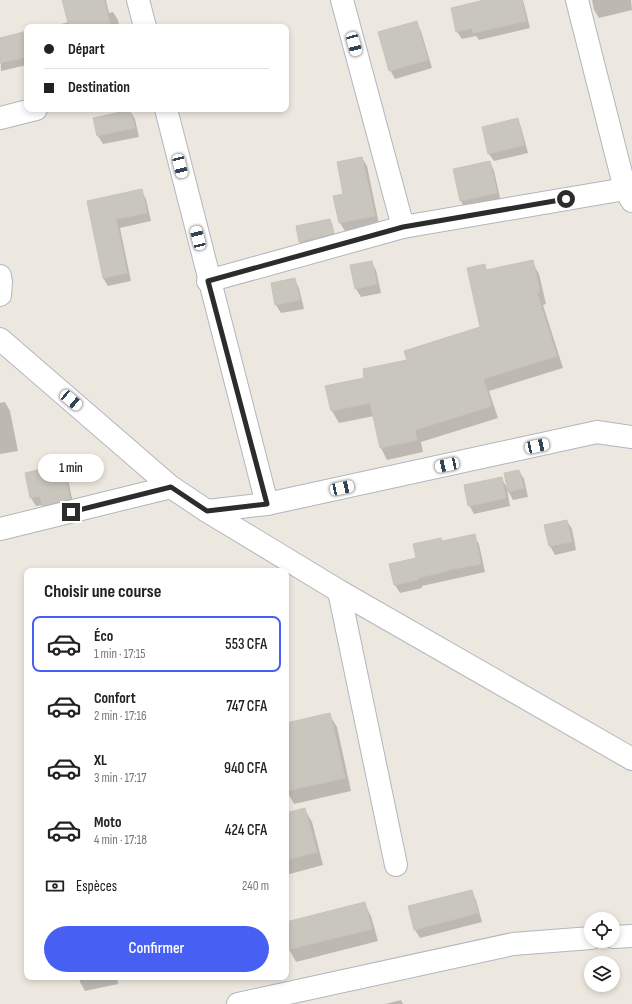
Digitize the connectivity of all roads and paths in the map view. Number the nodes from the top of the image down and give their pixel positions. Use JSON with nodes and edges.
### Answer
{"nodes":[{"id":1,"x":138,"y":0,"type":"edge"},
{"id":2,"x":342,"y":0,"type":"edge"},
{"id":3,"x":577,"y":0,"type":"edge"},
{"id":4,"x":144,"y":24,"type":"edge"},
{"id":5,"x":24,"y":112,"type":"edge"},
{"id":6,"x":167,"y":112,"type":"edge"},
{"id":7,"x":0,"y":118,"type":"edge"},
{"id":8,"x":629,"y":196,"type":"edge"},
{"id":9,"x":403,"y":227,"type":"junction"},
{"id":10,"x":0,"y":276,"type":"edge"},
{"id":11,"x":208,"y":281,"type":"junction"},
{"id":12,"x":0,"y":294,"type":"edge"},
{"id":13,"x":0,"y":339,"type":"edge"},
{"id":14,"x":632,"y":438,"type":"edge"},
{"id":15,"x":171,"y":487,"type":"junction"},
{"id":16,"x":267,"y":504,"type":"junction"},
{"id":17,"x":207,"y":511,"type":"junction"},
{"id":18,"x":0,"y":529,"type":"edge"},
{"id":19,"x":339,"y":591,"type":"junction"},
{"id":20,"x":632,"y":759,"type":"edge"},
{"id":21,"x":396,"y":865,"type":"dead end"},
{"id":22,"x":632,"y":936,"type":"edge"},
{"id":23,"x":620,"y":937,"type":"edge"},
{"id":24,"x":584,"y":939,"type":"edge"},
{"id":25,"x":250,"y":1003,"type":"edge"}],
"edges":[{"from":1,"to":4,"type":"street"},
{"from":2,"to":9,"type":"street"},
{"from":3,"to":8,"type":"street"},
{"from":5,"to":7,"type":"street"},
{"from":6,"to":11,"type":"street"},
{"from":8,"to":9,"type":"street"},
{"from":9,"to":11,"type":"street"},
{"from":10,"to":12,"type":"street"},
{"from":11,"to":16,"type":"street"},
{"from":13,"to":15,"type":"street"},
{"from":14,"to":16,"type":"street"},
{"from":15,"to":17,"type":"street"},
{"from":15,"to":18,"type":"street"},
{"from":16,"to":17,"type":"street"},
{"from":17,"to":19,"type":"street"},
{"from":19,"to":20,"type":"street"},
{"from":19,"to":21,"type":"street"},
{"from":22,"to":23,"type":"street"},
{"from":24,"to":25,"type":"street"}]}
